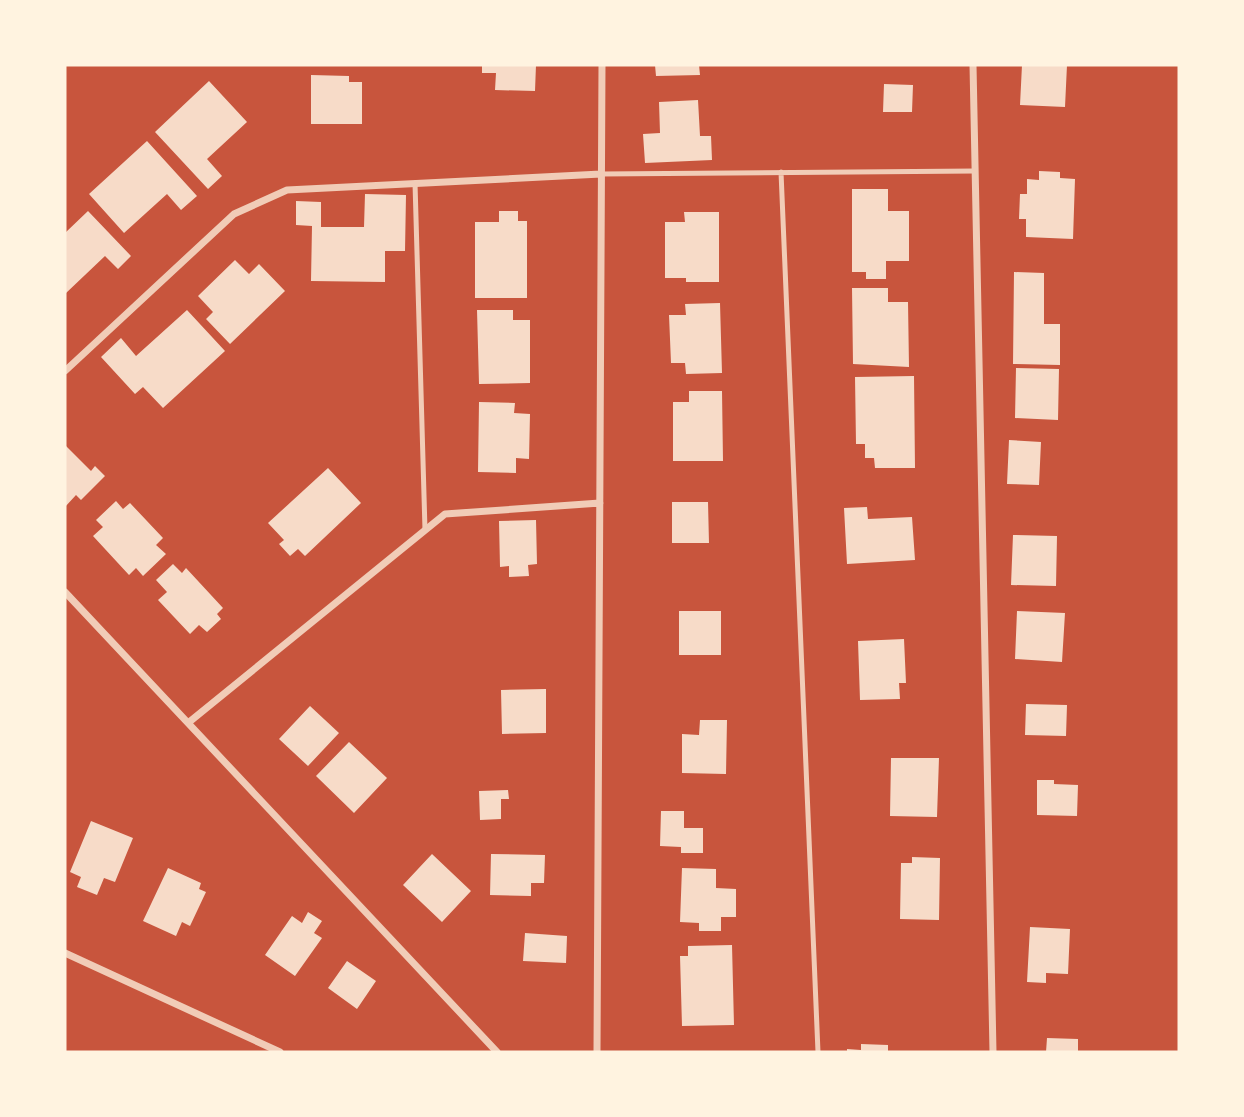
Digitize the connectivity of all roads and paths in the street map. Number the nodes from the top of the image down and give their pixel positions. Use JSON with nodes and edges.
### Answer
{"nodes":[{"id":1,"x":602,"y":65,"type":"edge"},
{"id":2,"x":972,"y":65,"type":"edge"},
{"id":3,"x":975,"y":171,"type":"junction"},
{"id":4,"x":781,"y":172,"type":"junction"},
{"id":5,"x":601,"y":174,"type":"junction"},
{"id":6,"x":415,"y":183,"type":"junction"},
{"id":7,"x":65,"y":371,"type":"edge"},
{"id":8,"x":600,"y":503,"type":"junction"},
{"id":9,"x":425,"y":530,"type":"junction"},
{"id":10,"x":65,"y":592,"type":"edge"},
{"id":11,"x":188,"y":723,"type":"junction"},
{"id":12,"x":65,"y":953,"type":"edge"},
{"id":13,"x":278,"y":1052,"type":"edge"},
{"id":14,"x":497,"y":1052,"type":"edge"},
{"id":15,"x":597,"y":1052,"type":"edge"},
{"id":16,"x":818,"y":1052,"type":"edge"},
{"id":17,"x":993,"y":1052,"type":"edge"}],
"edges":[{"from":1,"to":5,"type":"street"},
{"from":2,"to":3,"type":"street"},
{"from":3,"to":4,"type":"lane"},
{"from":3,"to":17,"type":"street"},
{"from":4,"to":5,"type":"lane"},
{"from":4,"to":16,"type":"lane"},
{"from":5,"to":6,"type":"street"},
{"from":5,"to":8,"type":"street"},
{"from":6,"to":7,"type":"street"},
{"from":6,"to":9,"type":"lane"},
{"from":8,"to":9,"type":"street"},
{"from":8,"to":15,"type":"street"},
{"from":9,"to":11,"type":"street"},
{"from":10,"to":11,"type":"street"},
{"from":11,"to":14,"type":"street"},
{"from":12,"to":13,"type":"street"}]}
